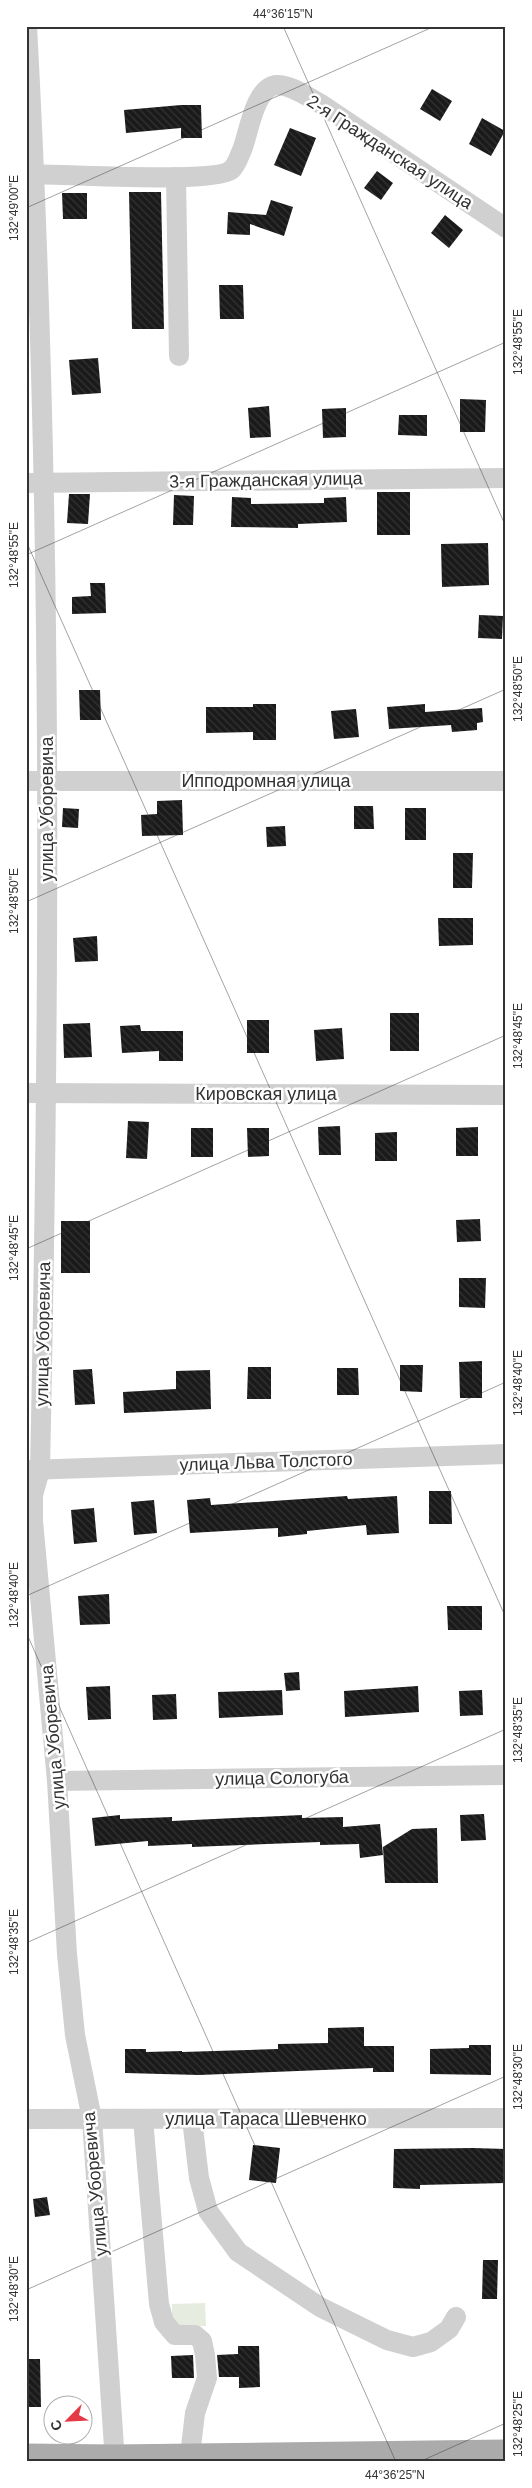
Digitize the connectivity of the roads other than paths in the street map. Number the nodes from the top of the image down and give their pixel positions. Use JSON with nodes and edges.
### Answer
{"nodes":[{"id":1,"x":27,"y":26,"type":"edge"},
{"id":2,"x":31,"y":174,"type":"edge"},
{"id":3,"x":176,"y":177,"type":"junction"},
{"id":4,"x":506,"y":228,"type":"edge"},
{"id":5,"x":179,"y":356,"type":"dead end"},
{"id":6,"x":506,"y":478,"type":"edge"},
{"id":7,"x":35,"y":483,"type":"edge"},
{"id":8,"x":26,"y":781,"type":"edge"},
{"id":9,"x":47,"y":781,"type":"junction"},
{"id":10,"x":506,"y":781,"type":"edge"},
{"id":11,"x":26,"y":1093,"type":"edge"},
{"id":12,"x":48,"y":1093,"type":"junction"},
{"id":13,"x":506,"y":1095,"type":"edge"},
{"id":14,"x":506,"y":1454,"type":"edge"},
{"id":15,"x":33,"y":1470,"type":"edge"},
{"id":16,"x":506,"y":1774,"type":"edge"},
{"id":17,"x":57,"y":1781,"type":"junction"},
{"id":18,"x":506,"y":2118,"type":"edge"},
{"id":19,"x":26,"y":2119,"type":"edge"},
{"id":20,"x":92,"y":2119,"type":"junction"},
{"id":21,"x":142,"y":2119,"type":"junction"},
{"id":22,"x":192,"y":2119,"type":"junction"},
{"id":23,"x":456,"y":2317,"type":"dead end"},
{"id":24,"x":506,"y":2452,"type":"edge"},
{"id":25,"x":190,"y":2455,"type":"junction"},
{"id":26,"x":26,"y":2456,"type":"edge"},
{"id":27,"x":114,"y":2459,"type":"edge"}],
"edges":[{"from":1,"to":2,"type":"street","name":"улица Уборевича"},
{"from":2,"to":3,"type":"street","name":"2-я Гражданская улица"},
{"from":2,"to":7,"type":"street","name":"улица Уборевича"},
{"from":3,"to":4,"type":"street","name":"2-я Гражданская улица"},
{"from":3,"to":5,"type":"street"},
{"from":6,"to":7,"type":"street","name":"3-я Гражданская улица"},
{"from":7,"to":9,"type":"street","name":"улица Уборевича"},
{"from":8,"to":9,"type":"street","name":"Ипподромная улица"},
{"from":9,"to":10,"type":"street","name":"Ипподромная улица"},
{"from":9,"to":12,"type":"street","name":"улица Уборевича"},
{"from":11,"to":12,"type":"street","name":"Кировская улица"},
{"from":12,"to":13,"type":"street","name":"Кировская улица"},
{"from":12,"to":15,"type":"street","name":"улица Уборевича"},
{"from":14,"to":15,"type":"street","name":"улица Льва Толстого"},
{"from":15,"to":17,"type":"street","name":"улица Уборевича"},
{"from":16,"to":17,"type":"street","name":"улица Сологуба"},
{"from":17,"to":20,"type":"street","name":"улица Уборевича"},
{"from":18,"to":22,"type":"street","name":"улица Тараса Шевченко"},
{"from":19,"to":20,"type":"street","name":"улица Тараса Шевченко"},
{"from":20,"to":21,"type":"street","name":"улица Тараса Шевченко"},
{"from":20,"to":27,"type":"street","name":"улица Уборевича"},
{"from":21,"to":22,"type":"street","name":"улица Тараса Шевченко"},
{"from":21,"to":25,"type":"street"},
{"from":22,"to":23,"type":"street"},
{"from":24,"to":25,"type":"main road"},
{"from":25,"to":27,"type":"main road"},
{"from":26,"to":27,"type":"main road"}]}
